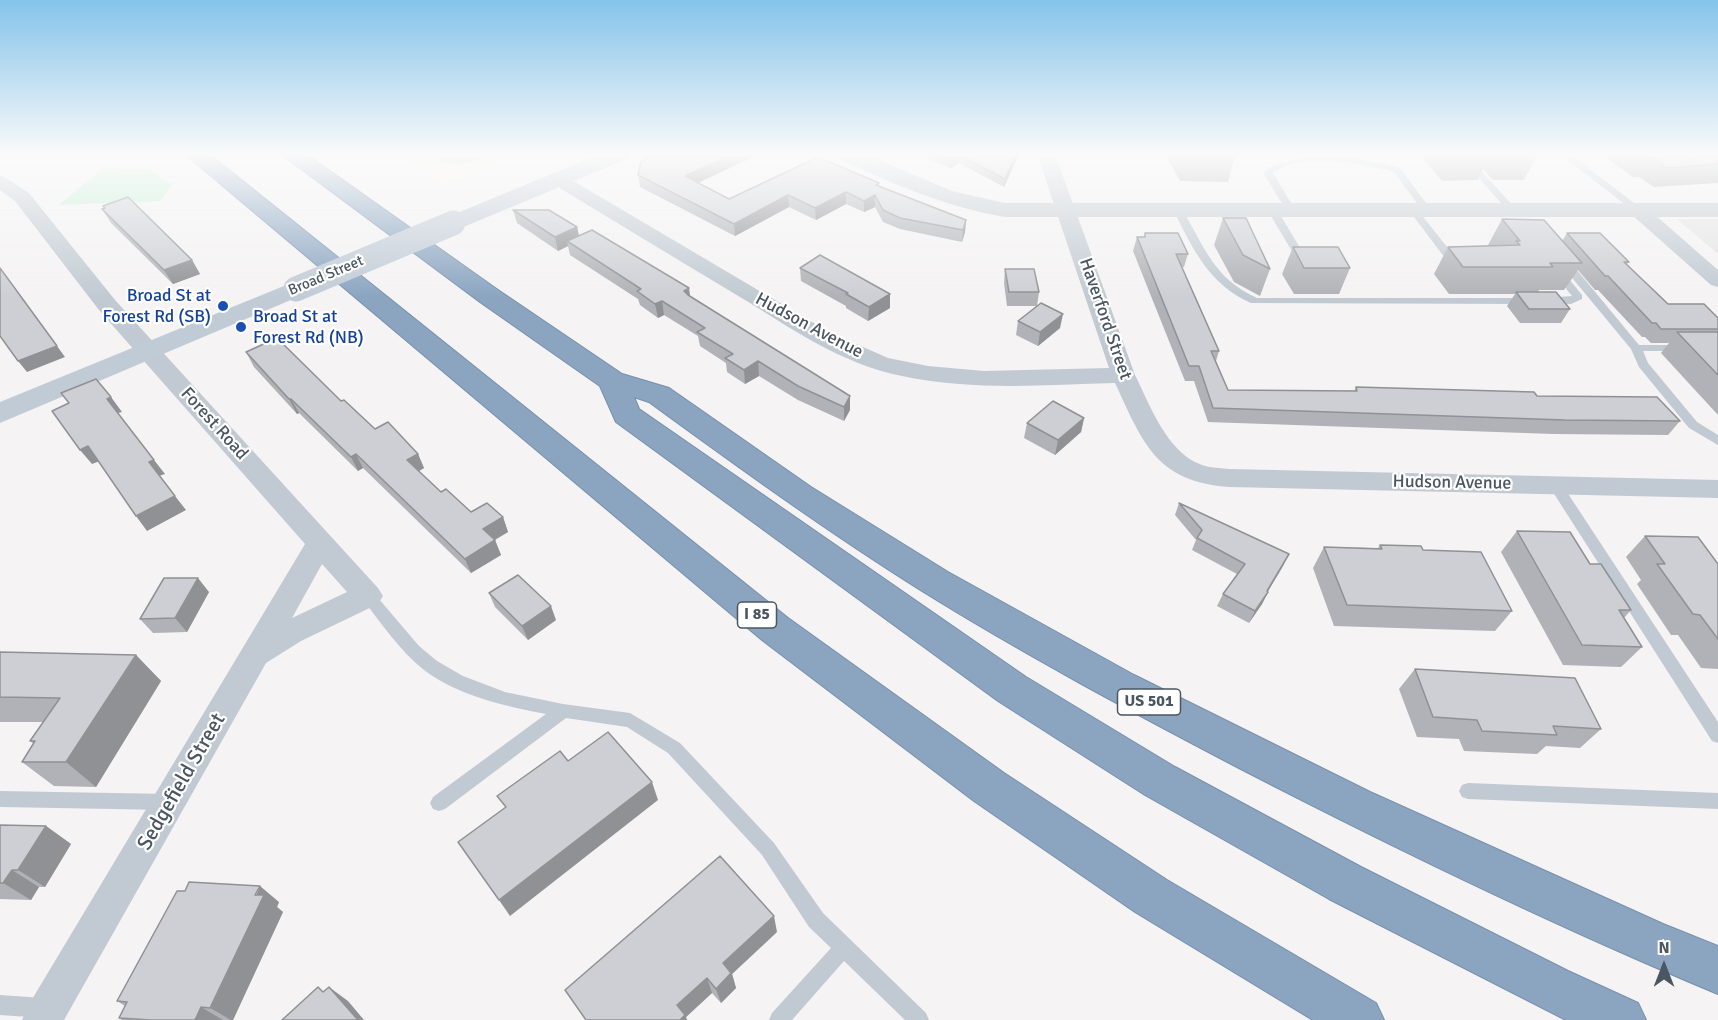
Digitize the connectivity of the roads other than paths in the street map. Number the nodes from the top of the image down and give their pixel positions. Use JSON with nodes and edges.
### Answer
{"nodes":[{"id":1,"x":26,"y":202,"type":"edge"},
{"id":2,"x":254,"y":202,"type":"edge"},
{"id":3,"x":358,"y":202,"type":"edge"},
{"id":4,"x":506,"y":202,"type":"edge"},
{"id":5,"x":596,"y":202,"type":"edge"},
{"id":6,"x":960,"y":202,"type":"edge"},
{"id":7,"x":1063,"y":202,"type":"edge"},
{"id":8,"x":1279,"y":202,"type":"edge"},
{"id":9,"x":1416,"y":202,"type":"edge"},
{"id":10,"x":1504,"y":202,"type":"edge"},
{"id":11,"x":1627,"y":202,"type":"edge"},
{"id":12,"x":1718,"y":210,"type":"edge"},
{"id":13,"x":1066,"y":211,"type":"junction"},
{"id":14,"x":1179,"y":211,"type":"junction"},
{"id":15,"x":1282,"y":211,"type":"junction"},
{"id":16,"x":1421,"y":211,"type":"junction"},
{"id":17,"x":1639,"y":211,"type":"junction"},
{"id":18,"x":1518,"y":217,"type":"junction"},
{"id":19,"x":1456,"y":264,"type":"edge"},
{"id":20,"x":1306,"y":267,"type":"edge"},
{"id":21,"x":1718,"y":281,"type":"edge"},
{"id":22,"x":1636,"y":348,"type":"junction"},
{"id":23,"x":1718,"y":348,"type":"edge"},
{"id":24,"x":147,"y":351,"type":"junction"},
{"id":25,"x":1123,"y":375,"type":"junction"},
{"id":26,"x":612,"y":381,"type":"junction"},
{"id":27,"x":0,"y":414,"type":"edge"},
{"id":28,"x":1718,"y":441,"type":"edge"},
{"id":29,"x":1188,"y":470,"type":"joint"},
{"id":30,"x":1556,"y":486,"type":"junction"},
{"id":31,"x":1718,"y":489,"type":"edge"},
{"id":32,"x":320,"y":543,"type":"junction"},
{"id":33,"x":368,"y":596,"type":"junction"},
{"id":34,"x":257,"y":652,"type":"junction"},
{"id":35,"x":563,"y":711,"type":"junction"},
{"id":36,"x":1718,"y":736,"type":"edge"},
{"id":37,"x":1468,"y":791,"type":"dead end"},
{"id":38,"x":0,"y":799,"type":"edge"},
{"id":39,"x":1718,"y":801,"type":"edge"},
{"id":40,"x":170,"y":802,"type":"junction"},
{"id":41,"x":439,"y":803,"type":"dead end"},
{"id":42,"x":844,"y":947,"type":"junction"},
{"id":43,"x":1718,"y":970,"type":"edge"},
{"id":44,"x":0,"y":1005,"type":"edge"},
{"id":45,"x":46,"y":1014,"type":"edge"},
{"id":46,"x":779,"y":1020,"type":"edge"},
{"id":47,"x":919,"y":1020,"type":"edge"},
{"id":48,"x":1359,"y":1020,"type":"edge"},
{"id":49,"x":1621,"y":1020,"type":"edge"}],
"edges":[{"from":1,"to":24,"type":"street","name":"Forest Road"},
{"from":2,"to":48,"type":"highway","number":"I 85"},
{"from":3,"to":26,"type":"highway"},
{"from":4,"to":24,"type":"main road","name":"Broad Street","bridge":true},
{"from":5,"to":25,"type":"street","name":"Hudson Avenue"},
{"from":6,"to":13,"type":"street"},
{"from":7,"to":13,"type":"street","name":"Haverford Street"},
{"from":8,"to":15,"type":"lane"},
{"from":9,"to":16,"type":"lane"},
{"from":10,"to":18,"type":"lane"},
{"from":11,"to":17,"type":"lane"},
{"from":12,"to":17,"type":"street"},
{"from":13,"to":14,"type":"street"},
{"from":13,"to":25,"type":"street","name":"Haverford Street"},
{"from":14,"to":15,"type":"street"},
{"from":14,"to":22,"type":"lane"},
{"from":15,"to":16,"type":"street"},
{"from":15,"to":20,"type":"lane"},
{"from":16,"to":18,"type":"street"},
{"from":16,"to":19,"type":"lane"},
{"from":17,"to":18,"type":"street"},
{"from":17,"to":21,"type":"street"},
{"from":22,"to":23,"type":"lane"},
{"from":22,"to":28,"type":"lane"},
{"from":24,"to":27,"type":"main road","name":"Broad Street"},
{"from":24,"to":32,"type":"street","name":"Forest Road"},
{"from":25,"to":29,"type":"street","name":"Haverford Street"},
{"from":26,"to":43,"type":"highway","number":"US 501"},
{"from":26,"to":49,"type":"highway"},
{"from":29,"to":30,"type":"street","name":"Hudson Avenue"},
{"from":30,"to":31,"type":"street","name":"Hudson Avenue"},
{"from":30,"to":36,"type":"lane"},
{"from":32,"to":33,"type":"street","name":"Forest Road"},
{"from":32,"to":34,"type":"street","name":"Sedgefield Street"},
{"from":33,"to":34,"type":"street"},
{"from":33,"to":35,"type":"lane","name":"Forest Road"},
{"from":34,"to":40,"type":"street","name":"Sedgefield Street"},
{"from":35,"to":41,"type":"lane"},
{"from":35,"to":42,"type":"lane","name":"Forest Road"},
{"from":37,"to":39,"type":"lane"},
{"from":38,"to":40,"type":"lane"},
{"from":40,"to":45,"type":"street","name":"Sedgefield Street"},
{"from":42,"to":46,"type":"lane"},
{"from":42,"to":47,"type":"lane","name":"Forest Road"},
{"from":44,"to":45,"type":"lane"}]}
